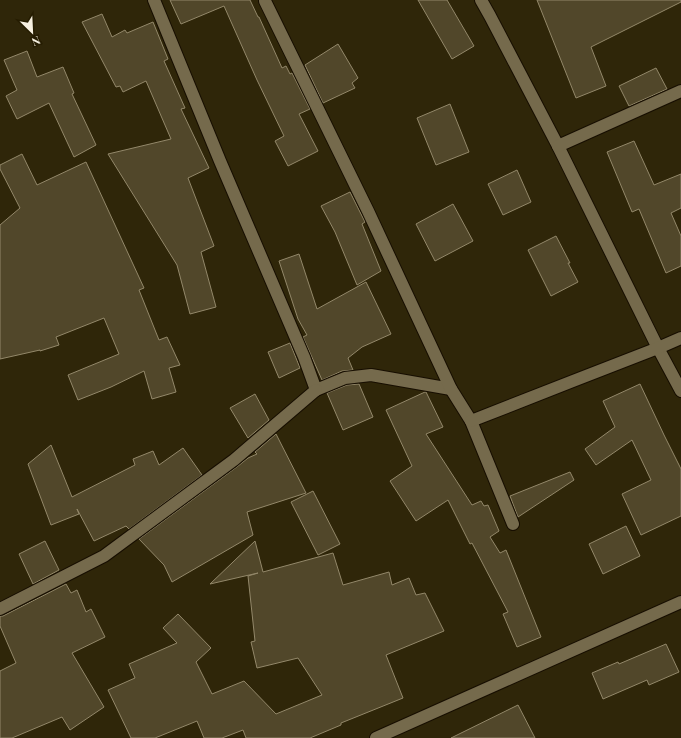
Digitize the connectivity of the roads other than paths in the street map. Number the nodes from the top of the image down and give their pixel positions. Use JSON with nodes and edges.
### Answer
{"nodes":[{"id":1,"x":154,"y":0,"type":"edge"},
{"id":2,"x":480,"y":0,"type":"edge"},
{"id":3,"x":265,"y":1,"type":"edge"},
{"id":4,"x":681,"y":91,"type":"edge"},
{"id":5,"x":558,"y":146,"type":"junction"},
{"id":6,"x":681,"y":338,"type":"edge"},
{"id":7,"x":658,"y":348,"type":"junction"},
{"id":8,"x":451,"y":389,"type":"junction"},
{"id":9,"x":316,"y":390,"type":"junction"},
{"id":10,"x":681,"y":390,"type":"edge"},
{"id":11,"x":471,"y":421,"type":"junction"},
{"id":12,"x":513,"y":524,"type":"dead end"},
{"id":13,"x":681,"y":602,"type":"edge"},
{"id":14,"x":0,"y":609,"type":"edge"},
{"id":15,"x":376,"y":738,"type":"edge"}],
"edges":[{"from":1,"to":9,"type":"street"},
{"from":2,"to":5,"type":"street"},
{"from":3,"to":8,"type":"street"},
{"from":4,"to":5,"type":"street"},
{"from":5,"to":7,"type":"street"},
{"from":6,"to":7,"type":"street"},
{"from":7,"to":10,"type":"street"},
{"from":7,"to":11,"type":"street"},
{"from":8,"to":9,"type":"street"},
{"from":8,"to":11,"type":"street"},
{"from":9,"to":14,"type":"street"},
{"from":11,"to":12,"type":"street"},
{"from":13,"to":15,"type":"street"}]}
